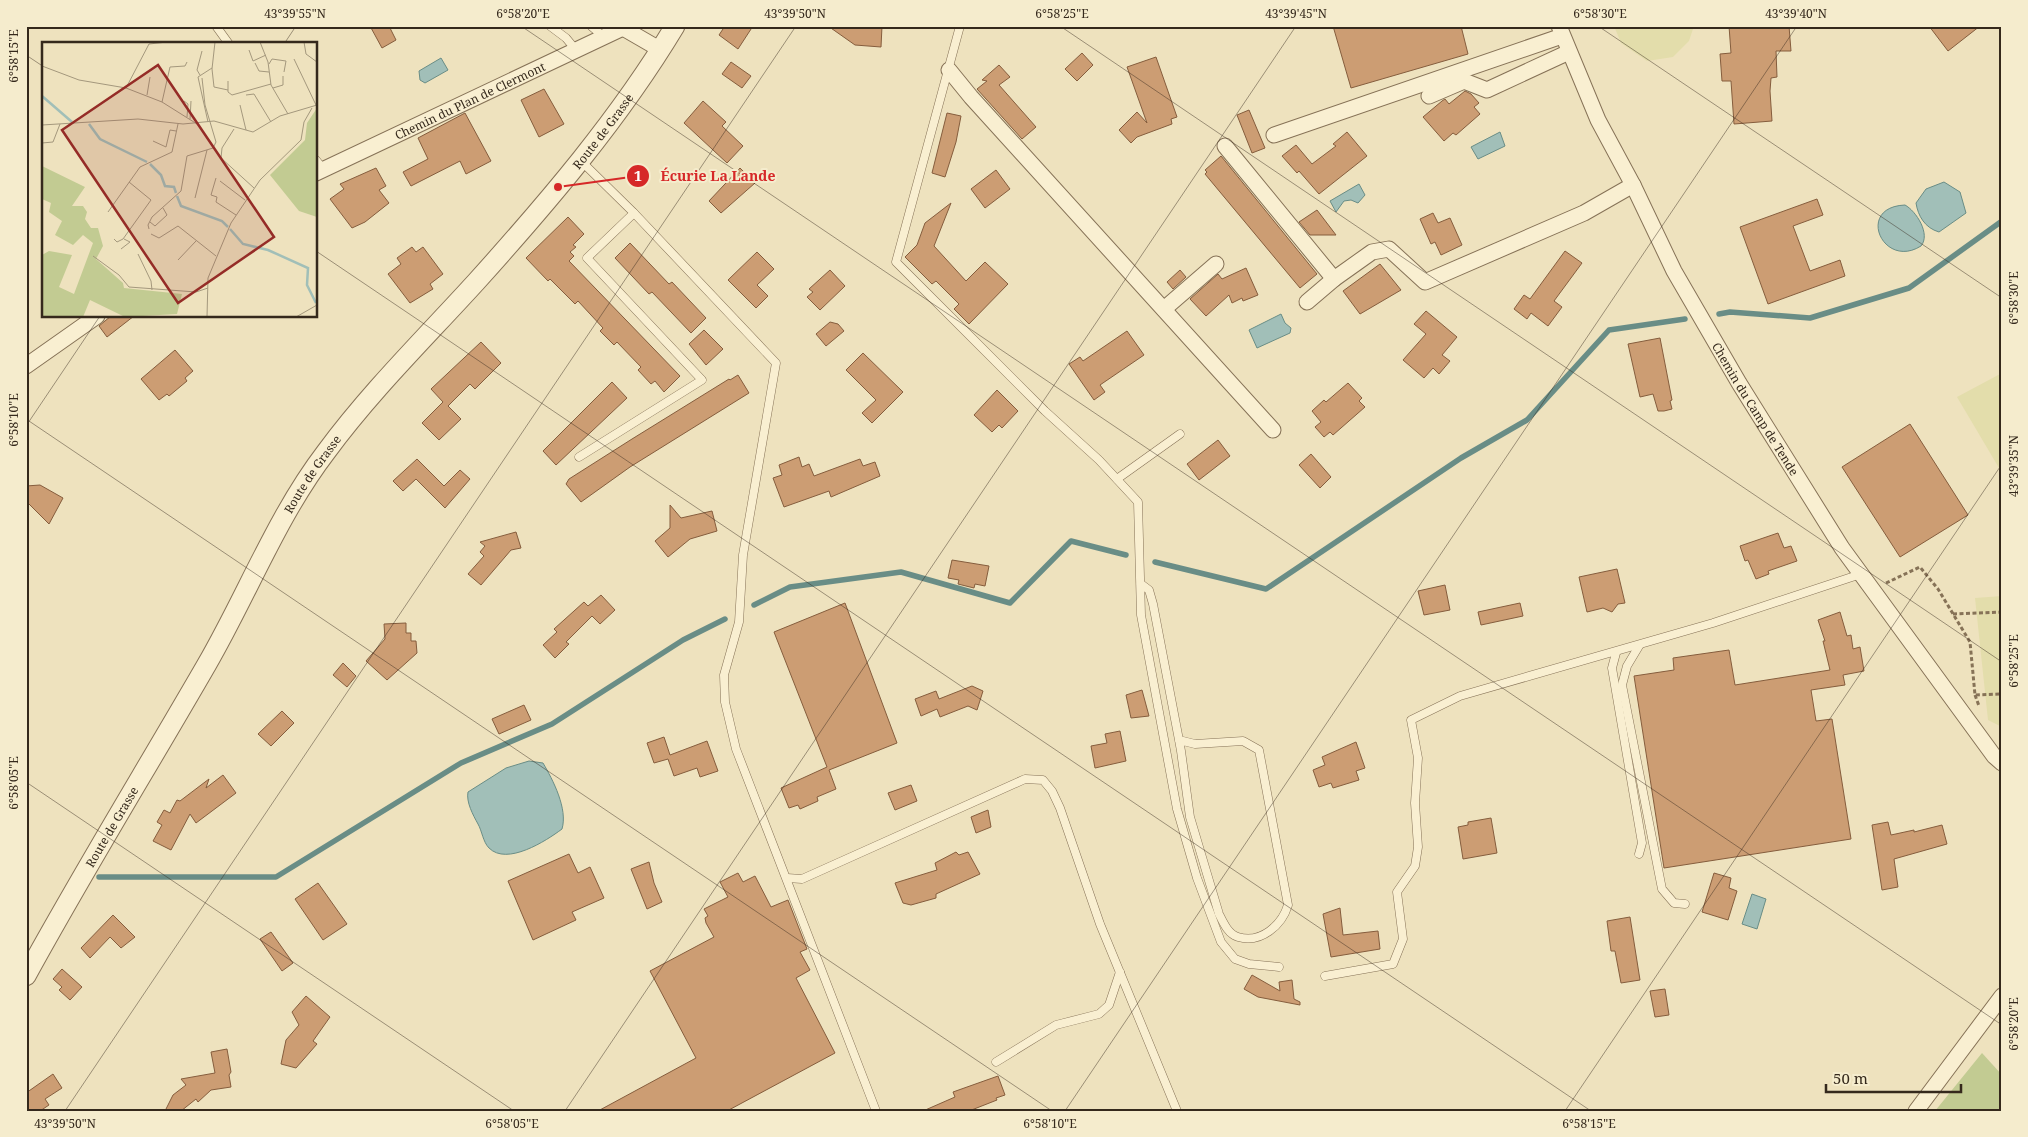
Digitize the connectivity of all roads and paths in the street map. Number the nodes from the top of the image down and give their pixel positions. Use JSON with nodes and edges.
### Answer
{"nodes":[{"id":1,"x":216,"y":26,"type":"edge"},
{"id":2,"x":550,"y":26,"type":"edge"},
{"id":3,"x":591,"y":26,"type":"edge"},
{"id":4,"x":675,"y":26,"type":"edge"},
{"id":5,"x":960,"y":26,"type":"edge"},
{"id":6,"x":625,"y":27,"type":"edge"},
{"id":7,"x":1561,"y":31,"type":"edge"},
{"id":8,"x":604,"y":37,"type":"junction"},
{"id":9,"x":228,"y":42,"type":"edge"},
{"id":10,"x":576,"y":50,"type":"junction"},
{"id":11,"x":661,"y":50,"type":"junction"},
{"id":12,"x":1569,"y":52,"type":"junction"},
{"id":13,"x":949,"y":70,"type":"junction"},
{"id":14,"x":1429,"y":96,"type":"dead end"},
{"id":15,"x":1274,"y":135,"type":"dead end"},
{"id":16,"x":1225,"y":146,"type":"dead end"},
{"id":17,"x":580,"y":160,"type":"junction"},
{"id":18,"x":319,"y":167,"type":"edge"},
{"id":19,"x":1633,"y":185,"type":"junction"},
{"id":20,"x":634,"y":213,"type":"junction"},
{"id":21,"x":1216,"y":264,"type":"dead end"},
{"id":22,"x":1334,"y":279,"type":"junction"},
{"id":23,"x":1307,"y":302,"type":"dead end"},
{"id":24,"x":1164,"y":309,"type":"junction"},
{"id":25,"x":94,"y":318,"type":"edge"},
{"id":26,"x":26,"y":366,"type":"edge"},
{"id":27,"x":1273,"y":430,"type":"dead end"},
{"id":28,"x":1180,"y":434,"type":"dead end"},
{"id":29,"x":579,"y":457,"type":"dead end"},
{"id":30,"x":1117,"y":479,"type":"junction"},
{"id":31,"x":1861,"y":574,"type":"junction"},
{"id":32,"x":1141,"y":584,"type":"junction"},
{"id":33,"x":1872,"y":589,"type":"junction"},
{"id":34,"x":2002,"y":612,"type":"edge"},
{"id":35,"x":1953,"y":614,"type":"junction"},
{"id":36,"x":1639,"y":646,"type":"junction"},
{"id":37,"x":1616,"y":653,"type":"junction"},
{"id":38,"x":2002,"y":694,"type":"edge"},
{"id":39,"x":1179,"y":740,"type":"junction"},
{"id":40,"x":2002,"y":763,"type":"edge"},
{"id":41,"x":1640,"y":854,"type":"dead end"},
{"id":42,"x":787,"y":878,"type":"junction"},
{"id":43,"x":1685,"y":904,"type":"dead end"},
{"id":44,"x":1279,"y":967,"type":"dead end"},
{"id":45,"x":1120,"y":972,"type":"junction"},
{"id":46,"x":26,"y":976,"type":"edge"},
{"id":47,"x":1325,"y":976,"type":"dead end"},
{"id":48,"x":2002,"y":996,"type":"edge"},
{"id":49,"x":996,"y":1062,"type":"dead end"},
{"id":50,"x":876,"y":1111,"type":"edge"},
{"id":51,"x":1178,"y":1111,"type":"edge"},
{"id":52,"x":1916,"y":1111,"type":"edge"}],
"edges":[{"from":1,"to":9,"type":"lane"},
{"from":2,"to":10,"type":"lane"},
{"from":3,"to":8,"type":"lane"},
{"from":4,"to":11,"type":"street","name":"Route de Grasse"},
{"from":5,"to":13,"type":"lane"},
{"from":6,"to":8,"type":"street","name":"Chemin du Plan de Clermont"},
{"from":6,"to":11,"type":"street","name":"Chemin du Plan de Clermont"},
{"from":7,"to":12,"type":"street","name":"Chemin du Camp de Tende"},
{"from":7,"to":15,"type":"street"},
{"from":8,"to":10,"type":"street","name":"Chemin du Plan de Clermont"},
{"from":10,"to":18,"type":"street","name":"Chemin du Plan de Clermont"},
{"from":11,"to":17,"type":"street","name":"Route de Grasse"},
{"from":12,"to":14,"type":"street"},
{"from":12,"to":19,"type":"street","name":"Chemin du Camp de Tende"},
{"from":13,"to":24,"type":"street"},
{"from":13,"to":30,"type":"lane"},
{"from":16,"to":22,"type":"street"},
{"from":17,"to":20,"type":"lane"},
{"from":17,"to":46,"type":"street","name":"Route de Grasse"},
{"from":19,"to":22,"type":"street"},
{"from":19,"to":31,"type":"street","name":"Chemin du Camp de Tende"},
{"from":20,"to":29,"type":"lane"},
{"from":20,"to":42,"type":"lane"},
{"from":21,"to":24,"type":"street"},
{"from":22,"to":23,"type":"street"},
{"from":24,"to":27,"type":"street"},
{"from":25,"to":26,"type":"street"},
{"from":28,"to":30,"type":"lane"},
{"from":30,"to":32,"type":"lane"},
{"from":31,"to":33,"type":"street","name":"Chemin du Camp de Tende"},
{"from":31,"to":36,"type":"lane"},
{"from":32,"to":39,"type":"lane"},
{"from":32,"to":44,"type":"lane"},
{"from":33,"to":35,"type":"path"},
{"from":33,"to":40,"type":"street","name":"Chemin du Camp de Tende"},
{"from":34,"to":35,"type":"path"},
{"from":35,"to":38,"type":"path"},
{"from":36,"to":37,"type":"lane"},
{"from":36,"to":43,"type":"lane"},
{"from":37,"to":41,"type":"lane"},
{"from":37,"to":47,"type":"lane"},
{"from":39,"to":39,"type":"lane"},
{"from":42,"to":45,"type":"lane"},
{"from":42,"to":50,"type":"lane"},
{"from":45,"to":49,"type":"lane"},
{"from":45,"to":51,"type":"lane"},
{"from":48,"to":52,"type":"street"}]}
